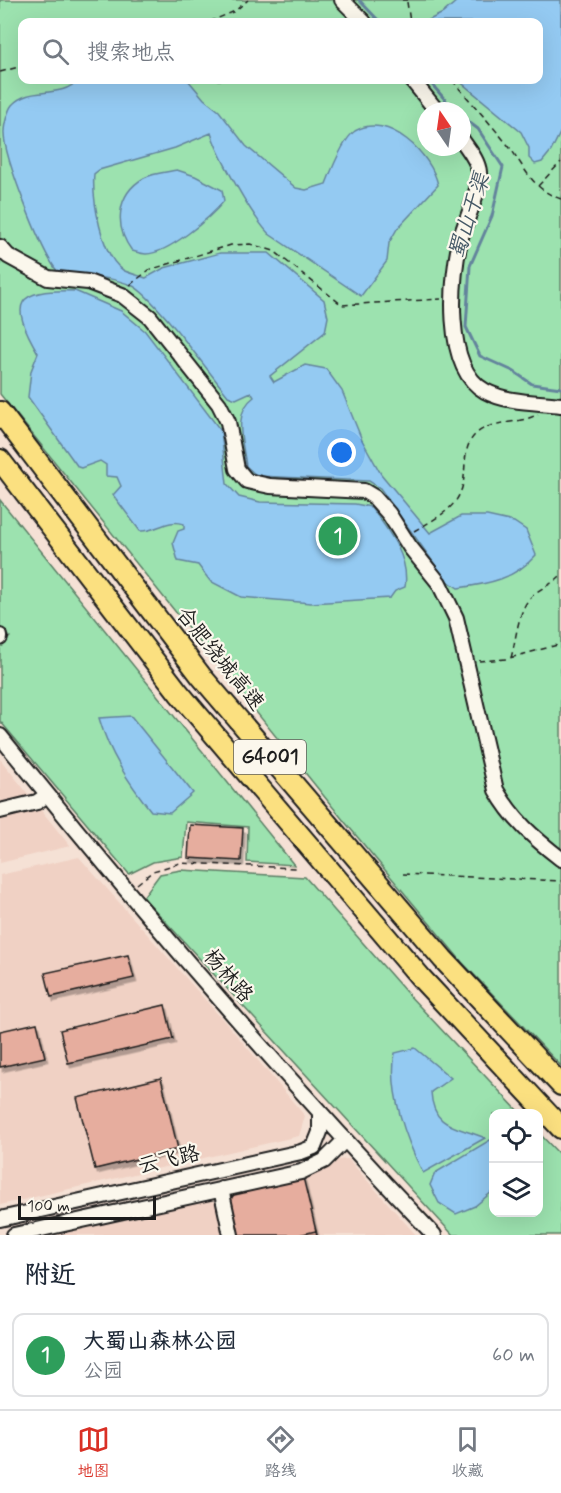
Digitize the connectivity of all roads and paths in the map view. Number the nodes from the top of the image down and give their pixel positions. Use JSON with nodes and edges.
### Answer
{"nodes":[{"id":1,"x":248,"y":0,"type":"edge"},
{"id":2,"x":342,"y":0,"type":"edge"},
{"id":3,"x":402,"y":0,"type":"edge"},
{"id":4,"x":411,"y":0,"type":"edge"},
{"id":5,"x":407,"y":2,"type":"edge"},
{"id":6,"x":218,"y":18,"type":"edge"},
{"id":7,"x":360,"y":18,"type":"edge"},
{"id":8,"x":409,"y":18,"type":"edge"},
{"id":9,"x":18,"y":67,"type":"edge"},
{"id":10,"x":0,"y":72,"type":"edge"},
{"id":11,"x":415,"y":84,"type":"edge"},
{"id":12,"x":455,"y":84,"type":"edge"},
{"id":13,"x":430,"y":102,"type":"edge"},
{"id":14,"x":471,"y":155,"type":"edge"},
{"id":15,"x":561,"y":162,"type":"edge"},
{"id":16,"x":538,"y":187,"type":"junction"},
{"id":17,"x":561,"y":199,"type":"edge"},
{"id":18,"x":0,"y":247,"type":"edge"},
{"id":19,"x":122,"y":295,"type":"junction"},
{"id":20,"x":453,"y":298,"type":"junction"},
{"id":21,"x":556,"y":404,"type":"edge"},
{"id":22,"x":0,"y":412,"type":"edge"},
{"id":23,"x":0,"y":460,"type":"edge"},
{"id":24,"x":420,"y":528,"type":"dead end"},
{"id":25,"x":561,"y":575,"type":"edge"},
{"id":26,"x":561,"y":644,"type":"edge"},
{"id":27,"x":511,"y":658,"type":"junction"},
{"id":28,"x":466,"y":662,"type":"junction"},
{"id":29,"x":0,"y":736,"type":"edge"},
{"id":30,"x":47,"y":795,"type":"junction"},
{"id":31,"x":0,"y":811,"type":"edge"},
{"id":32,"x":561,"y":859,"type":"edge"},
{"id":33,"x":297,"y":868,"type":"dead end"},
{"id":34,"x":403,"y":874,"type":"dead end"},
{"id":35,"x":561,"y":881,"type":"edge"},
{"id":36,"x":128,"y":893,"type":"junction"},
{"id":37,"x":561,"y":1085,"type":"edge"},
{"id":38,"x":320,"y":1114,"type":"junction"},
{"id":39,"x":561,"y":1128,"type":"edge"},
{"id":40,"x":344,"y":1141,"type":"junction"},
{"id":41,"x":221,"y":1189,"type":"junction"},
{"id":42,"x":0,"y":1219,"type":"edge"},
{"id":43,"x":64,"y":1230,"type":"edge"},
{"id":44,"x":14,"y":1235,"type":"edge"},
{"id":45,"x":231,"y":1235,"type":"edge"},
{"id":46,"x":434,"y":1235,"type":"edge"}],
"edges":[{"from":1,"to":6,"type":"path"},
{"from":2,"to":7,"type":"street"},
{"from":3,"to":5,"type":"path"},
{"from":4,"to":5,"type":"path"},
{"from":5,"to":8,"type":"path"},
{"from":9,"to":10,"type":"path"},
{"from":11,"to":13,"type":"street"},
{"from":12,"to":16,"type":"path"},
{"from":14,"to":20,"type":"street"},
{"from":15,"to":16,"type":"path"},
{"from":16,"to":17,"type":"path"},
{"from":18,"to":19,"type":"street"},
{"from":19,"to":20,"type":"path"},
{"from":19,"to":28,"type":"street"},
{"from":20,"to":21,"type":"street"},
{"from":21,"to":24,"type":"path"},
{"from":22,"to":37,"type":"highway","name":"合肥绕城高速","number":"G4001"},
{"from":23,"to":39,"type":"highway","number":"G4001"},
{"from":25,"to":27,"type":"path"},
{"from":26,"to":27,"type":"path"},
{"from":27,"to":28,"type":"path"},
{"from":28,"to":32,"type":"street"},
{"from":29,"to":30,"type":"street","name":"杨林路"},
{"from":30,"to":31,"type":"street"},
{"from":30,"to":36,"type":"street","name":"杨林路"},
{"from":33,"to":36,"type":"path"},
{"from":34,"to":35,"type":"path"},
{"from":36,"to":38,"type":"street","name":"杨林路"},
{"from":38,"to":40,"type":"street","name":"杨林路"},
{"from":38,"to":42,"type":"street","name":"云飞路"},
{"from":40,"to":41,"type":"street","name":"云飞路"},
{"from":40,"to":46,"type":"street","name":"杨林路"},
{"from":41,"to":43,"type":"street","name":"云飞路"},
{"from":41,"to":45,"type":"street"},
{"from":43,"to":44,"type":"street","name":"云飞路"}]}
